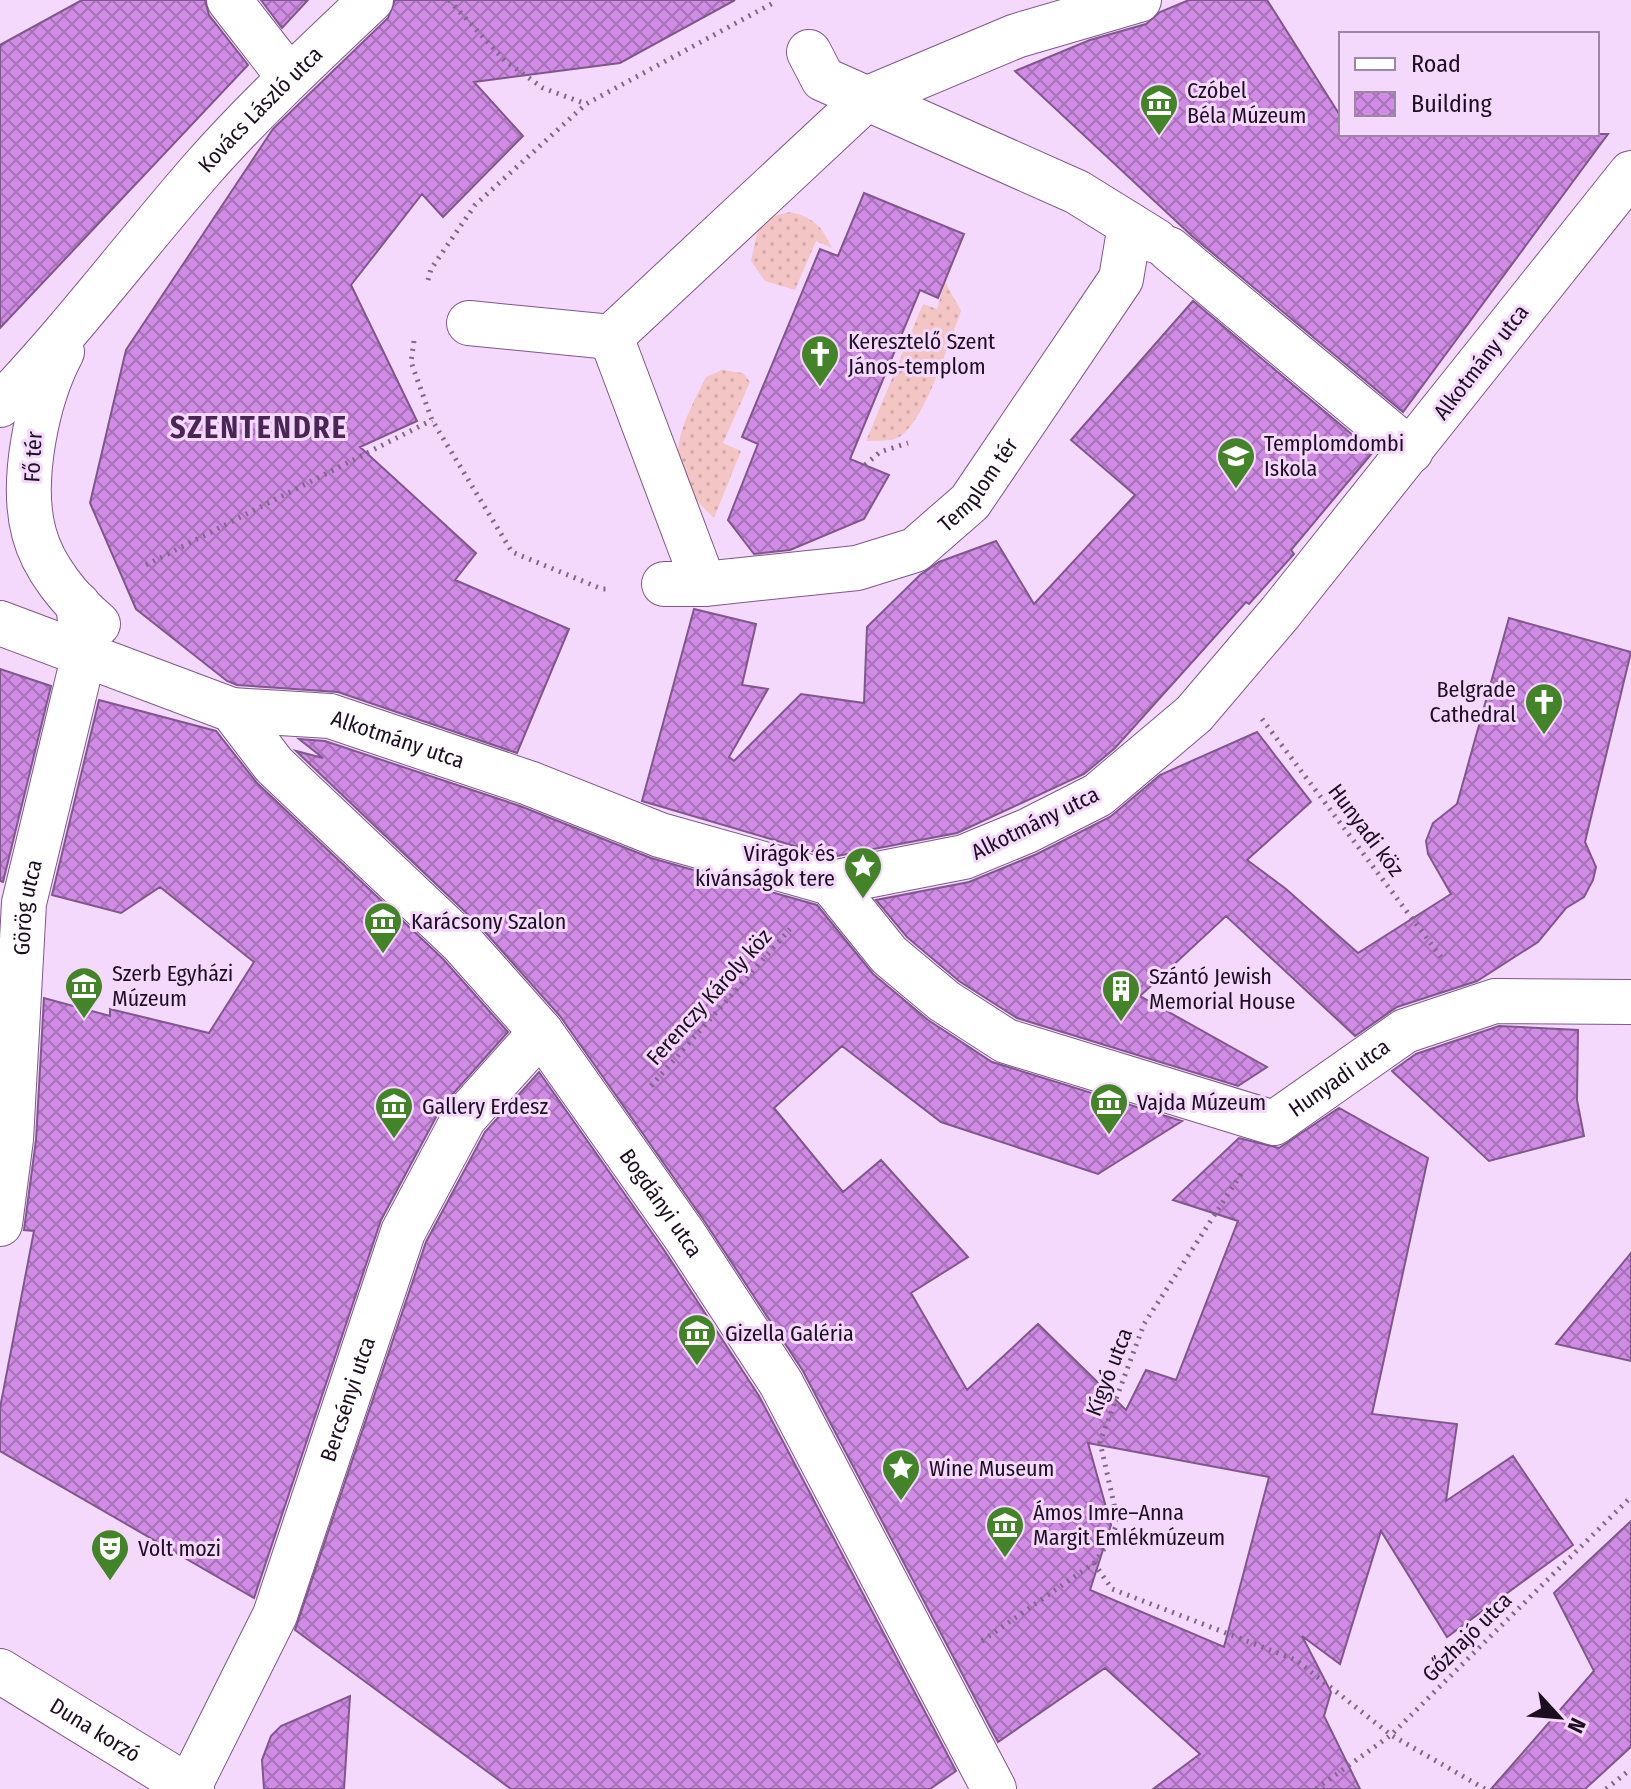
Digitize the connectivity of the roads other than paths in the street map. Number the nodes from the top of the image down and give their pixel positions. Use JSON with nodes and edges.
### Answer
{"nodes":[{"id":1,"x":229,"y":0,"type":"edge"},
{"id":2,"x":371,"y":0,"type":"edge"},
{"id":3,"x":1139,"y":0,"type":"edge"},
{"id":4,"x":809,"y":52,"type":"dead end"},
{"id":5,"x":289,"y":77,"type":"junction"},
{"id":6,"x":866,"y":99,"type":"junction"},
{"id":7,"x":1631,"y":173,"type":"edge"},
{"id":8,"x":158,"y":225,"type":"joint"},
{"id":9,"x":1130,"y":225,"type":"junction"},
{"id":10,"x":85,"y":307,"type":"junction"},
{"id":11,"x":469,"y":323,"type":"dead end"},
{"id":12,"x":611,"y":337,"type":"junction"},
{"id":13,"x":0,"y":405,"type":"edge"},
{"id":14,"x":1411,"y":451,"type":"junction"},
{"id":15,"x":78,"y":604,"type":"junction"},
{"id":16,"x":0,"y":623,"type":"edge"},
{"id":17,"x":80,"y":673,"type":"junction"},
{"id":18,"x":170,"y":685,"type":"junction"},
{"id":19,"x":224,"y":706,"type":"junction"},
{"id":20,"x":831,"y":883,"type":"junction"},
{"id":21,"x":12,"y":898,"type":"edge"},
{"id":22,"x":1631,"y":1002,"type":"edge"},
{"id":23,"x":541,"y":1032,"type":"junction"},
{"id":24,"x":0,"y":1224,"type":"edge"},
{"id":25,"x":0,"y":1671,"type":"edge"},
{"id":26,"x":190,"y":1788,"type":"edge"},
{"id":27,"x":994,"y":1789,"type":"edge"}],
"edges":[{"from":1,"to":5,"type":"street"},
{"from":2,"to":5,"type":"street","name":"Kovács László utca"},
{"from":3,"to":6,"type":"street"},
{"from":4,"to":6,"type":"street"},
{"from":5,"to":8,"type":"street","name":"Kovács László utca"},
{"from":6,"to":9,"type":"street"},
{"from":6,"to":12,"type":"street"},
{"from":7,"to":14,"type":"street","name":"Alkotmány utca"},
{"from":8,"to":10,"type":"street","name":"Fő tér"},
{"from":9,"to":12,"type":"street","name":"Templom tér"},
{"from":9,"to":14,"type":"street"},
{"from":10,"to":13,"type":"street","name":"Fő tér"},
{"from":10,"to":15,"type":"street","name":"Fő tér"},
{"from":11,"to":12,"type":"street"},
{"from":14,"to":20,"type":"street","name":"Alkotmány utca"},
{"from":15,"to":17,"type":"street"},
{"from":15,"to":18,"type":"street","name":"Fő tér"},
{"from":16,"to":17,"type":"street","name":"Fő tér"},
{"from":17,"to":18,"type":"street","name":"Fő tér"},
{"from":17,"to":21,"type":"street","name":"Görög utca"},
{"from":18,"to":19,"type":"street","name":"Fő tér"},
{"from":19,"to":20,"type":"street","name":"Alkotmány utca"},
{"from":19,"to":23,"type":"street","name":"Bogdányi utca"},
{"from":20,"to":22,"type":"street","name":"Hunyadi utca"},
{"from":21,"to":24,"type":"street","name":"Görög utca"},
{"from":23,"to":26,"type":"street","name":"Bercsényi utca"},
{"from":23,"to":27,"type":"street","name":"Bogdányi utca"},
{"from":25,"to":26,"type":"street","name":"Duna korzó"}]}
